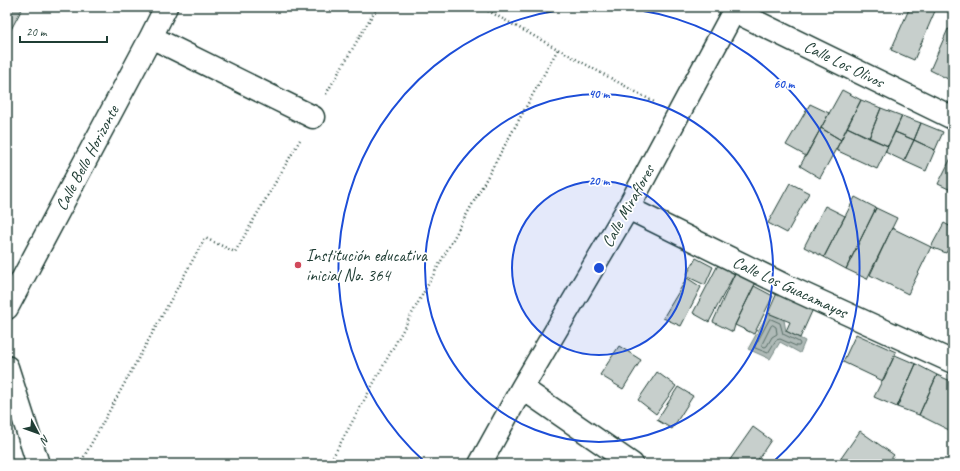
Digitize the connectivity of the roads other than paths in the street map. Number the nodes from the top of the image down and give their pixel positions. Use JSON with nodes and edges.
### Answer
{"nodes":[{"id":1,"x":166,"y":7,"type":"edge"},
{"id":2,"x":735,"y":9,"type":"edge"},
{"id":3,"x":151,"y":37,"type":"junction"},
{"id":4,"x":313,"y":117,"type":"road end"},
{"id":5,"x":953,"y":118,"type":"edge"},
{"id":6,"x":628,"y":208,"type":"junction"},
{"id":7,"x":7,"y":308,"type":"edge"},
{"id":8,"x":953,"y":362,"type":"edge"},
{"id":9,"x":7,"y":367,"type":"edge"},
{"id":10,"x":522,"y":388,"type":"junction"},
{"id":11,"x":38,"y":464,"type":"edge"},
{"id":12,"x":480,"y":464,"type":"edge"},
{"id":13,"x":632,"y":464,"type":"edge"}],
"edges":[{"from":1,"to":3,"type":"street","name":"Calle Bello Horizonte"},
{"from":2,"to":5,"type":"street","name":"Calle Los Olivos"},
{"from":2,"to":6,"type":"street","name":"Calle Miraflores"},
{"from":3,"to":4,"type":"street"},
{"from":3,"to":7,"type":"street","name":"Calle Bello Horizonte"},
{"from":6,"to":8,"type":"street","name":"Calle Los Guacamayos"},
{"from":6,"to":10,"type":"street","name":"Calle Miraflores"},
{"from":9,"to":11,"type":"street"},
{"from":10,"to":12,"type":"street","name":"Calle Miraflores"},
{"from":10,"to":13,"type":"street"}]}
